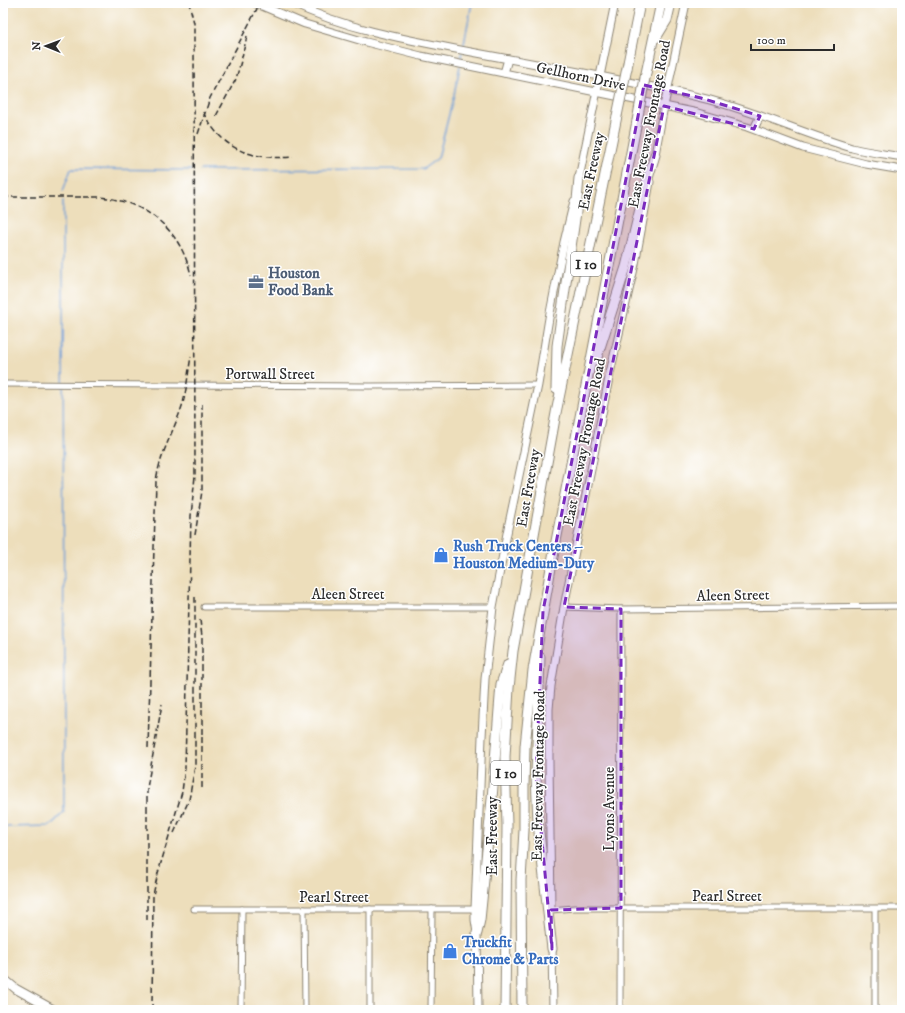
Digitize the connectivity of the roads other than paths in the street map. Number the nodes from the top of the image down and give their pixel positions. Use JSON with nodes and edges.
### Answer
{"nodes":[{"id":1,"x":255,"y":3,"type":"edge"},
{"id":2,"x":291,"y":3,"type":"edge"},
{"id":3,"x":615,"y":3,"type":"edge"},
{"id":4,"x":640,"y":3,"type":"edge"},
{"id":5,"x":661,"y":3,"type":"edge"},
{"id":6,"x":671,"y":3,"type":"edge"},
{"id":7,"x":686,"y":3,"type":"edge"},
{"id":8,"x":311,"y":12,"type":"junction"},
{"id":9,"x":305,"y":24,"type":"junction"},
{"id":10,"x":376,"y":32,"type":"junction"},
{"id":11,"x":424,"y":43,"type":"junction"},
{"id":12,"x":372,"y":44,"type":"junction"},
{"id":13,"x":652,"y":44,"type":"junction"},
{"id":14,"x":421,"y":56,"type":"junction"},
{"id":15,"x":508,"y":58,"type":"junction"},
{"id":16,"x":504,"y":73,"type":"junction"},
{"id":17,"x":600,"y":75,"type":"junction"},
{"id":18,"x":668,"y":91,"type":"junction"},
{"id":19,"x":596,"y":92,"type":"junction"},
{"id":20,"x":664,"y":106,"type":"junction"},
{"id":21,"x":760,"y":116,"type":"junction"},
{"id":22,"x":754,"y":129,"type":"junction"},
{"id":23,"x":655,"y":155,"type":"junction"},
{"id":24,"x":902,"y":157,"type":"edge"},
{"id":25,"x":902,"y":170,"type":"edge"},
{"id":26,"x":579,"y":178,"type":"junction"},
{"id":27,"x":3,"y":384,"type":"edge"},
{"id":28,"x":538,"y":385,"type":"junction"},
{"id":29,"x":583,"y":403,"type":"junction"},
{"id":30,"x":556,"y":413,"type":"junction"},
{"id":31,"x":204,"y":606,"type":"dead end"},
{"id":32,"x":902,"y":606,"type":"edge"},
{"id":33,"x":493,"y":607,"type":"junction"},
{"id":34,"x":564,"y":607,"type":"junction"},
{"id":35,"x":621,"y":608,"type":"junction"},
{"id":36,"x":543,"y":611,"type":"junction"},
{"id":37,"x":513,"y":651,"type":"junction"},
{"id":38,"x":621,"y":908,"type":"junction"},
{"id":39,"x":875,"y":908,"type":"junction"},
{"id":40,"x":902,"y":908,"type":"edge"},
{"id":41,"x":194,"y":909,"type":"dead end"},
{"id":42,"x":242,"y":909,"type":"junction"},
{"id":43,"x":304,"y":909,"type":"junction"},
{"id":44,"x":370,"y":909,"type":"junction"},
{"id":45,"x":432,"y":909,"type":"junction"},
{"id":46,"x":475,"y":909,"type":"junction"},
{"id":47,"x":551,"y":910,"type":"junction"},
{"id":48,"x":477,"y":933,"type":"junction"},
{"id":49,"x":552,"y":949,"type":"junction"},
{"id":50,"x":3,"y":978,"type":"edge"},
{"id":51,"x":505,"y":1007,"type":"edge"},
{"id":52,"x":522,"y":1008,"type":"edge"},
{"id":53,"x":54,"y":1010,"type":"edge"},
{"id":54,"x":241,"y":1010,"type":"edge"},
{"id":55,"x":305,"y":1010,"type":"edge"},
{"id":56,"x":370,"y":1010,"type":"edge"},
{"id":57,"x":431,"y":1010,"type":"edge"},
{"id":58,"x":478,"y":1010,"type":"edge"},
{"id":59,"x":553,"y":1010,"type":"edge"},
{"id":60,"x":620,"y":1010,"type":"edge"},
{"id":61,"x":875,"y":1010,"type":"edge"}],
"edges":[{"from":1,"to":9,"type":"main road","name":"Gellhorn Drive"},
{"from":2,"to":8,"type":"main road","name":"Gellhorn Drive"},
{"from":3,"to":17,"type":"main road"},
{"from":4,"to":30,"type":"highway","name":"East Freeway","number":"I 10","bridge":true},
{"from":5,"to":13,"type":"highway","name":"East Freeway","number":"I 10"},
{"from":6,"to":13,"type":"highway"},
{"from":7,"to":18,"type":"main road","name":"East Freeway Frontage Road"},
{"from":8,"to":9,"type":"main road"},
{"from":8,"to":10,"type":"main road","name":"Gellhorn Drive"},
{"from":9,"to":12,"type":"main road","name":"Gellhorn Drive"},
{"from":10,"to":11,"type":"main road","name":"Gellhorn Drive"},
{"from":10,"to":12,"type":"main road"},
{"from":11,"to":14,"type":"main road"},
{"from":11,"to":15,"type":"main road","name":"Gellhorn Drive"},
{"from":12,"to":14,"type":"main road","name":"Gellhorn Drive"},
{"from":13,"to":29,"type":"highway","name":"East Freeway","number":"I 10","bridge":true},
{"from":14,"to":16,"type":"main road","name":"Gellhorn Drive"},
{"from":15,"to":16,"type":"main road"},
{"from":15,"to":17,"type":"main road","name":"Gellhorn Drive"},
{"from":16,"to":19,"type":"main road","name":"Gellhorn Drive"},
{"from":17,"to":18,"type":"main road","name":"Gellhorn Drive"},
{"from":17,"to":19,"type":"main road"},
{"from":18,"to":20,"type":"main road","name":"East Freeway Frontage Road"},
{"from":18,"to":21,"type":"main road","name":"Gellhorn Drive"},
{"from":19,"to":20,"type":"main road","name":"Gellhorn Drive"},
{"from":19,"to":26,"type":"main road"},
{"from":20,"to":22,"type":"main road","name":"Gellhorn Drive"},
{"from":20,"to":23,"type":"main road","name":"East Freeway Frontage Road"},
{"from":21,"to":22,"type":"main road"},
{"from":21,"to":24,"type":"main road","name":"Gellhorn Drive"},
{"from":22,"to":25,"type":"main road","name":"Gellhorn Drive"},
{"from":23,"to":29,"type":"highway"},
{"from":23,"to":34,"type":"main road","name":"East Freeway Frontage Road"},
{"from":26,"to":28,"type":"main road"},
{"from":26,"to":30,"type":"highway"},
{"from":27,"to":28,"type":"street","name":"Portwall Street"},
{"from":28,"to":33,"type":"main road"},
{"from":29,"to":36,"type":"highway","name":"East Freeway","number":"I 10"},
{"from":30,"to":37,"type":"highway","name":"East Freeway","number":"I 10"},
{"from":31,"to":33,"type":"street","name":"Aleen Street"},
{"from":32,"to":35,"type":"street","name":"Aleen Street"},
{"from":33,"to":46,"type":"main road"},
{"from":34,"to":35,"type":"street","name":"Aleen Street"},
{"from":34,"to":47,"type":"main road","name":"East Freeway Frontage Road"},
{"from":35,"to":38,"type":"street","name":"Lyons Avenue"},
{"from":36,"to":49,"type":"highway"},
{"from":36,"to":52,"type":"highway","name":"East Freeway","number":"I 10"},
{"from":37,"to":48,"type":"highway"},
{"from":37,"to":51,"type":"highway","name":"East Freeway","number":"I 10"},
{"from":38,"to":39,"type":"street","name":"Pearl Street"},
{"from":38,"to":47,"type":"street","name":"Pearl Street"},
{"from":38,"to":60,"type":"street","name":"Lyons Avenue"},
{"from":39,"to":40,"type":"street","name":"Pearl Street"},
{"from":39,"to":61,"type":"street"},
{"from":41,"to":42,"type":"street","name":"Pearl Street"},
{"from":42,"to":43,"type":"street","name":"Pearl Street"},
{"from":42,"to":54,"type":"street"},
{"from":43,"to":44,"type":"street","name":"Pearl Street"},
{"from":43,"to":55,"type":"street"},
{"from":44,"to":45,"type":"street","name":"Pearl Street"},
{"from":44,"to":56,"type":"street"},
{"from":45,"to":46,"type":"street","name":"Pearl Street"},
{"from":45,"to":57,"type":"street"},
{"from":46,"to":48,"type":"main road"},
{"from":47,"to":49,"type":"main road","name":"East Freeway Frontage Road"},
{"from":48,"to":58,"type":"main road"},
{"from":49,"to":59,"type":"main road","name":"East Freeway Frontage Road"},
{"from":50,"to":53,"type":"main road"}]}
